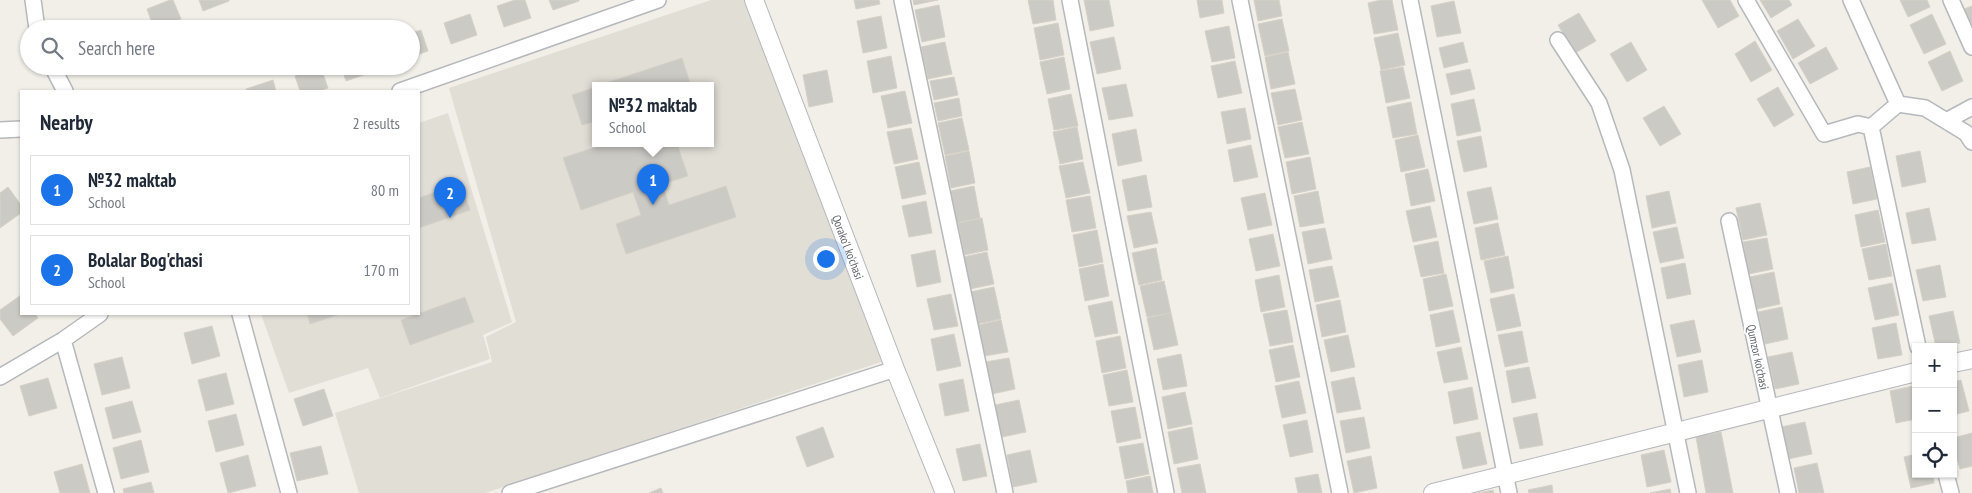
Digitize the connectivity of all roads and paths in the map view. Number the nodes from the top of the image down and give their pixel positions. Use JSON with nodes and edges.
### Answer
{"nodes":[{"id":1,"x":33,"y":0,"type":"edge"},
{"id":2,"x":658,"y":0,"type":"edge"},
{"id":3,"x":754,"y":0,"type":"edge"},
{"id":4,"x":902,"y":0,"type":"edge"},
{"id":5,"x":1070,"y":0,"type":"edge"},
{"id":6,"x":1240,"y":0,"type":"edge"},
{"id":7,"x":1410,"y":0,"type":"edge"},
{"id":8,"x":1746,"y":0,"type":"edge"},
{"id":9,"x":1851,"y":0,"type":"edge"},
{"id":10,"x":1951,"y":0,"type":"edge"},
{"id":11,"x":35,"y":20,"type":"edge"},
{"id":12,"x":1558,"y":40,"type":"dead end"},
{"id":13,"x":1972,"y":47,"type":"edge"},
{"id":14,"x":57,"y":75,"type":"edge"},
{"id":15,"x":64,"y":90,"type":"edge"},
{"id":16,"x":403,"y":90,"type":"edge"},
{"id":17,"x":1898,"y":104,"type":"junction"},
{"id":18,"x":1972,"y":107,"type":"edge"},
{"id":19,"x":1946,"y":121,"type":"junction"},
{"id":20,"x":1871,"y":128,"type":"junction"},
{"id":21,"x":20,"y":129,"type":"edge"},
{"id":22,"x":0,"y":130,"type":"edge"},
{"id":23,"x":1972,"y":142,"type":"edge"},
{"id":24,"x":1729,"y":221,"type":"dead end"},
{"id":25,"x":99,"y":315,"type":"edge"},
{"id":26,"x":240,"y":315,"type":"edge"},
{"id":27,"x":63,"y":340,"type":"junction"},
{"id":28,"x":1917,"y":343,"type":"edge"},
{"id":29,"x":1972,"y":359,"type":"edge"},
{"id":30,"x":1957,"y":362,"type":"edge"},
{"id":31,"x":895,"y":369,"type":"junction"},
{"id":32,"x":1912,"y":373,"type":"edge"},
{"id":33,"x":0,"y":377,"type":"edge"},
{"id":34,"x":1768,"y":409,"type":"junction"},
{"id":35,"x":1674,"y":432,"type":"junction"},
{"id":36,"x":1506,"y":475,"type":"junction"},
{"id":37,"x":1947,"y":478,"type":"edge"},
{"id":38,"x":106,"y":493,"type":"edge"},
{"id":39,"x":289,"y":493,"type":"edge"},
{"id":40,"x":510,"y":493,"type":"edge"},
{"id":41,"x":945,"y":493,"type":"edge"},
{"id":42,"x":1005,"y":493,"type":"edge"},
{"id":43,"x":1166,"y":493,"type":"edge"},
{"id":44,"x":1340,"y":493,"type":"edge"},
{"id":45,"x":1433,"y":493,"type":"edge"},
{"id":46,"x":1510,"y":493,"type":"edge"},
{"id":47,"x":1688,"y":493,"type":"edge"},
{"id":48,"x":1788,"y":493,"type":"edge"},
{"id":49,"x":1950,"y":493,"type":"edge"}],
"edges":[{"from":1,"to":11,"type":"street"},
{"from":2,"to":16,"type":"street"},
{"from":3,"to":31,"type":"street","name":"Qorako'l ko'chasi"},
{"from":4,"to":42,"type":"street"},
{"from":5,"to":43,"type":"street"},
{"from":6,"to":44,"type":"street"},
{"from":7,"to":36,"type":"street"},
{"from":8,"to":20,"type":"street"},
{"from":9,"to":17,"type":"street"},
{"from":10,"to":13,"type":"street"},
{"from":12,"to":35,"type":"street"},
{"from":14,"to":15,"type":"street"},
{"from":17,"to":19,"type":"street"},
{"from":17,"to":20,"type":"street"},
{"from":18,"to":19,"type":"street"},
{"from":19,"to":23,"type":"street"},
{"from":20,"to":28,"type":"street"},
{"from":21,"to":22,"type":"street"},
{"from":24,"to":34,"type":"street","name":"Qumzor ko'chasi"},
{"from":25,"to":27,"type":"street"},
{"from":26,"to":39,"type":"street"},
{"from":27,"to":33,"type":"street"},
{"from":27,"to":38,"type":"street"},
{"from":29,"to":30,"type":"street"},
{"from":31,"to":40,"type":"street"},
{"from":31,"to":41,"type":"street","name":"Qorako'l ko'chasi"},
{"from":32,"to":34,"type":"street"},
{"from":34,"to":35,"type":"street"},
{"from":34,"to":48,"type":"street","name":"Qumzor ko'chasi"},
{"from":35,"to":36,"type":"street"},
{"from":35,"to":47,"type":"street"},
{"from":36,"to":45,"type":"street"},
{"from":36,"to":46,"type":"street"},
{"from":37,"to":49,"type":"street"}]}
